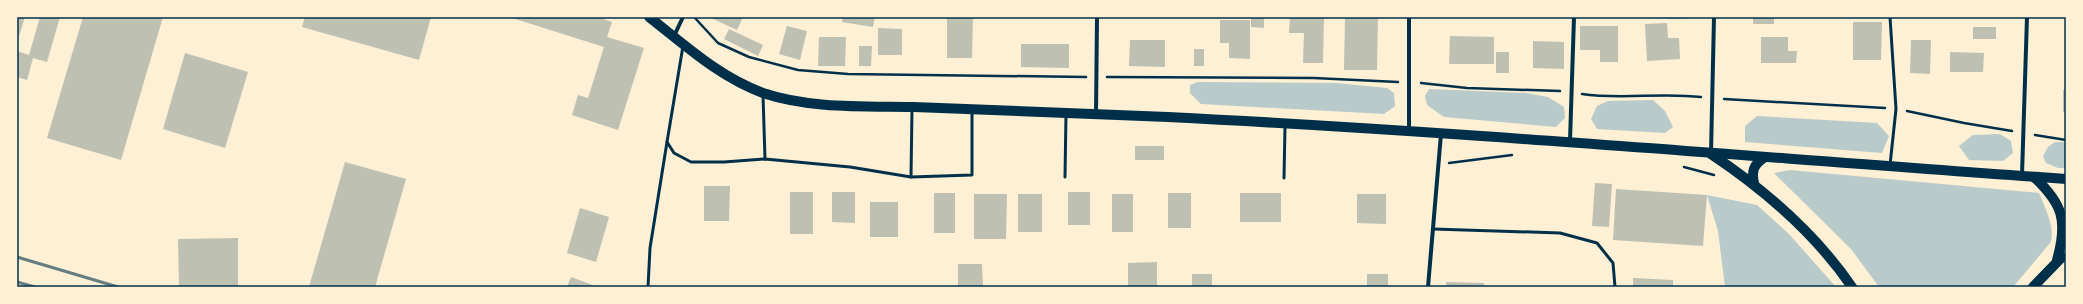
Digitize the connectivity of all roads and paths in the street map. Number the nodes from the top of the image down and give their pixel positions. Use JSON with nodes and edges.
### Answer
{"nodes":[{"id":1,"x":649,"y":17,"type":"edge"},
{"id":2,"x":683,"y":17,"type":"edge"},
{"id":3,"x":694,"y":17,"type":"edge"},
{"id":4,"x":1097,"y":17,"type":"edge"},
{"id":5,"x":1409,"y":17,"type":"edge"},
{"id":6,"x":1574,"y":17,"type":"edge"},
{"id":7,"x":1714,"y":17,"type":"edge"},
{"id":8,"x":1890,"y":17,"type":"edge"},
{"id":9,"x":2027,"y":17,"type":"edge"},
{"id":10,"x":674,"y":36,"type":"junction"},
{"id":11,"x":684,"y":44,"type":"junction"},
{"id":12,"x":1097,"y":77,"type":"junction"},
{"id":13,"x":1409,"y":82,"type":"junction"},
{"id":14,"x":763,"y":92,"type":"junction"},
{"id":15,"x":1572,"y":92,"type":"junction"},
{"id":16,"x":1712,"y":99,"type":"junction"},
{"id":17,"x":912,"y":107,"type":"junction"},
{"id":18,"x":1896,"y":109,"type":"junction"},
{"id":19,"x":972,"y":110,"type":"junction"},
{"id":20,"x":1066,"y":112,"type":"junction"},
{"id":21,"x":1096,"y":113,"type":"junction"},
{"id":22,"x":1285,"y":123,"type":"junction"},
{"id":23,"x":1409,"y":131,"type":"junction"},
{"id":24,"x":2022,"y":132,"type":"junction"},
{"id":25,"x":1441,"y":133,"type":"junction"},
{"id":26,"x":2066,"y":140,"type":"edge"},
{"id":27,"x":1570,"y":141,"type":"junction"},
{"id":28,"x":667,"y":142,"type":"junction"},
{"id":29,"x":1711,"y":154,"type":"junction"},
{"id":30,"x":1518,"y":155,"type":"dead end"},
{"id":31,"x":1764,"y":157,"type":"junction"},
{"id":32,"x":765,"y":159,"type":"junction"},
{"id":33,"x":1438,"y":164,"type":"junction"},
{"id":34,"x":1677,"y":165,"type":"dead end"},
{"id":35,"x":1890,"y":166,"type":"junction"},
{"id":36,"x":1717,"y":176,"type":"dead end"},
{"id":37,"x":2022,"y":176,"type":"junction"},
{"id":38,"x":910,"y":177,"type":"junction"},
{"id":39,"x":1065,"y":177,"type":"dead end"},
{"id":40,"x":2034,"y":177,"type":"junction"},
{"id":41,"x":1284,"y":178,"type":"dead end"},
{"id":42,"x":2066,"y":179,"type":"edge"},
{"id":43,"x":1754,"y":183,"type":"junction"},
{"id":44,"x":1433,"y":229,"type":"junction"},
{"id":45,"x":2062,"y":257,"type":"edge"},
{"id":46,"x":648,"y":287,"type":"edge"},
{"id":47,"x":1428,"y":287,"type":"edge"},
{"id":48,"x":1615,"y":287,"type":"edge"},
{"id":49,"x":1852,"y":287,"type":"edge"},
{"id":50,"x":2033,"y":287,"type":"edge"}],
"edges":[{"from":1,"to":10,"type":"main road"},
{"from":2,"to":10,"type":"street"},
{"from":3,"to":12,"type":"path"},
{"from":4,"to":12,"type":"street"},
{"from":5,"to":13,"type":"street"},
{"from":6,"to":15,"type":"street"},
{"from":7,"to":16,"type":"street"},
{"from":8,"to":18,"type":"lane"},
{"from":9,"to":24,"type":"street"},
{"from":10,"to":11,"type":"main road"},
{"from":11,"to":14,"type":"main road"},
{"from":11,"to":28,"type":"lane"},
{"from":12,"to":13,"type":"path"},
{"from":12,"to":21,"type":"street"},
{"from":13,"to":15,"type":"path"},
{"from":13,"to":23,"type":"street"},
{"from":14,"to":17,"type":"main road"},
{"from":14,"to":32,"type":"lane"},
{"from":15,"to":16,"type":"path"},
{"from":15,"to":27,"type":"street"},
{"from":16,"to":18,"type":"path"},
{"from":16,"to":29,"type":"street"},
{"from":17,"to":19,"type":"main road"},
{"from":17,"to":38,"type":"lane"},
{"from":18,"to":24,"type":"path"},
{"from":18,"to":35,"type":"lane"},
{"from":19,"to":20,"type":"main road"},
{"from":19,"to":38,"type":"lane"},
{"from":20,"to":21,"type":"main road"},
{"from":20,"to":39,"type":"lane"},
{"from":21,"to":22,"type":"main road"},
{"from":22,"to":23,"type":"main road"},
{"from":22,"to":41,"type":"lane"},
{"from":23,"to":25,"type":"main road"},
{"from":24,"to":26,"type":"path"},
{"from":24,"to":37,"type":"street"},
{"from":25,"to":27,"type":"main road"},
{"from":25,"to":33,"type":"street"},
{"from":27,"to":29,"type":"main road"},
{"from":28,"to":32,"type":"lane"},
{"from":28,"to":46,"type":"lane"},
{"from":29,"to":31,"type":"main road"},
{"from":29,"to":43,"type":"main road"},
{"from":30,"to":33,"type":"path"},
{"from":31,"to":35,"type":"main road"},
{"from":31,"to":43,"type":"main road"},
{"from":32,"to":38,"type":"lane"},
{"from":33,"to":44,"type":"street"},
{"from":34,"to":36,"type":"path"},
{"from":35,"to":37,"type":"main road"},
{"from":37,"to":40,"type":"main road"},
{"from":40,"to":42,"type":"main road"},
{"from":40,"to":45,"type":"main road"},
{"from":43,"to":49,"type":"main road"},
{"from":44,"to":47,"type":"street"},
{"from":44,"to":48,"type":"lane"},
{"from":45,"to":50,"type":"main road"}]}
